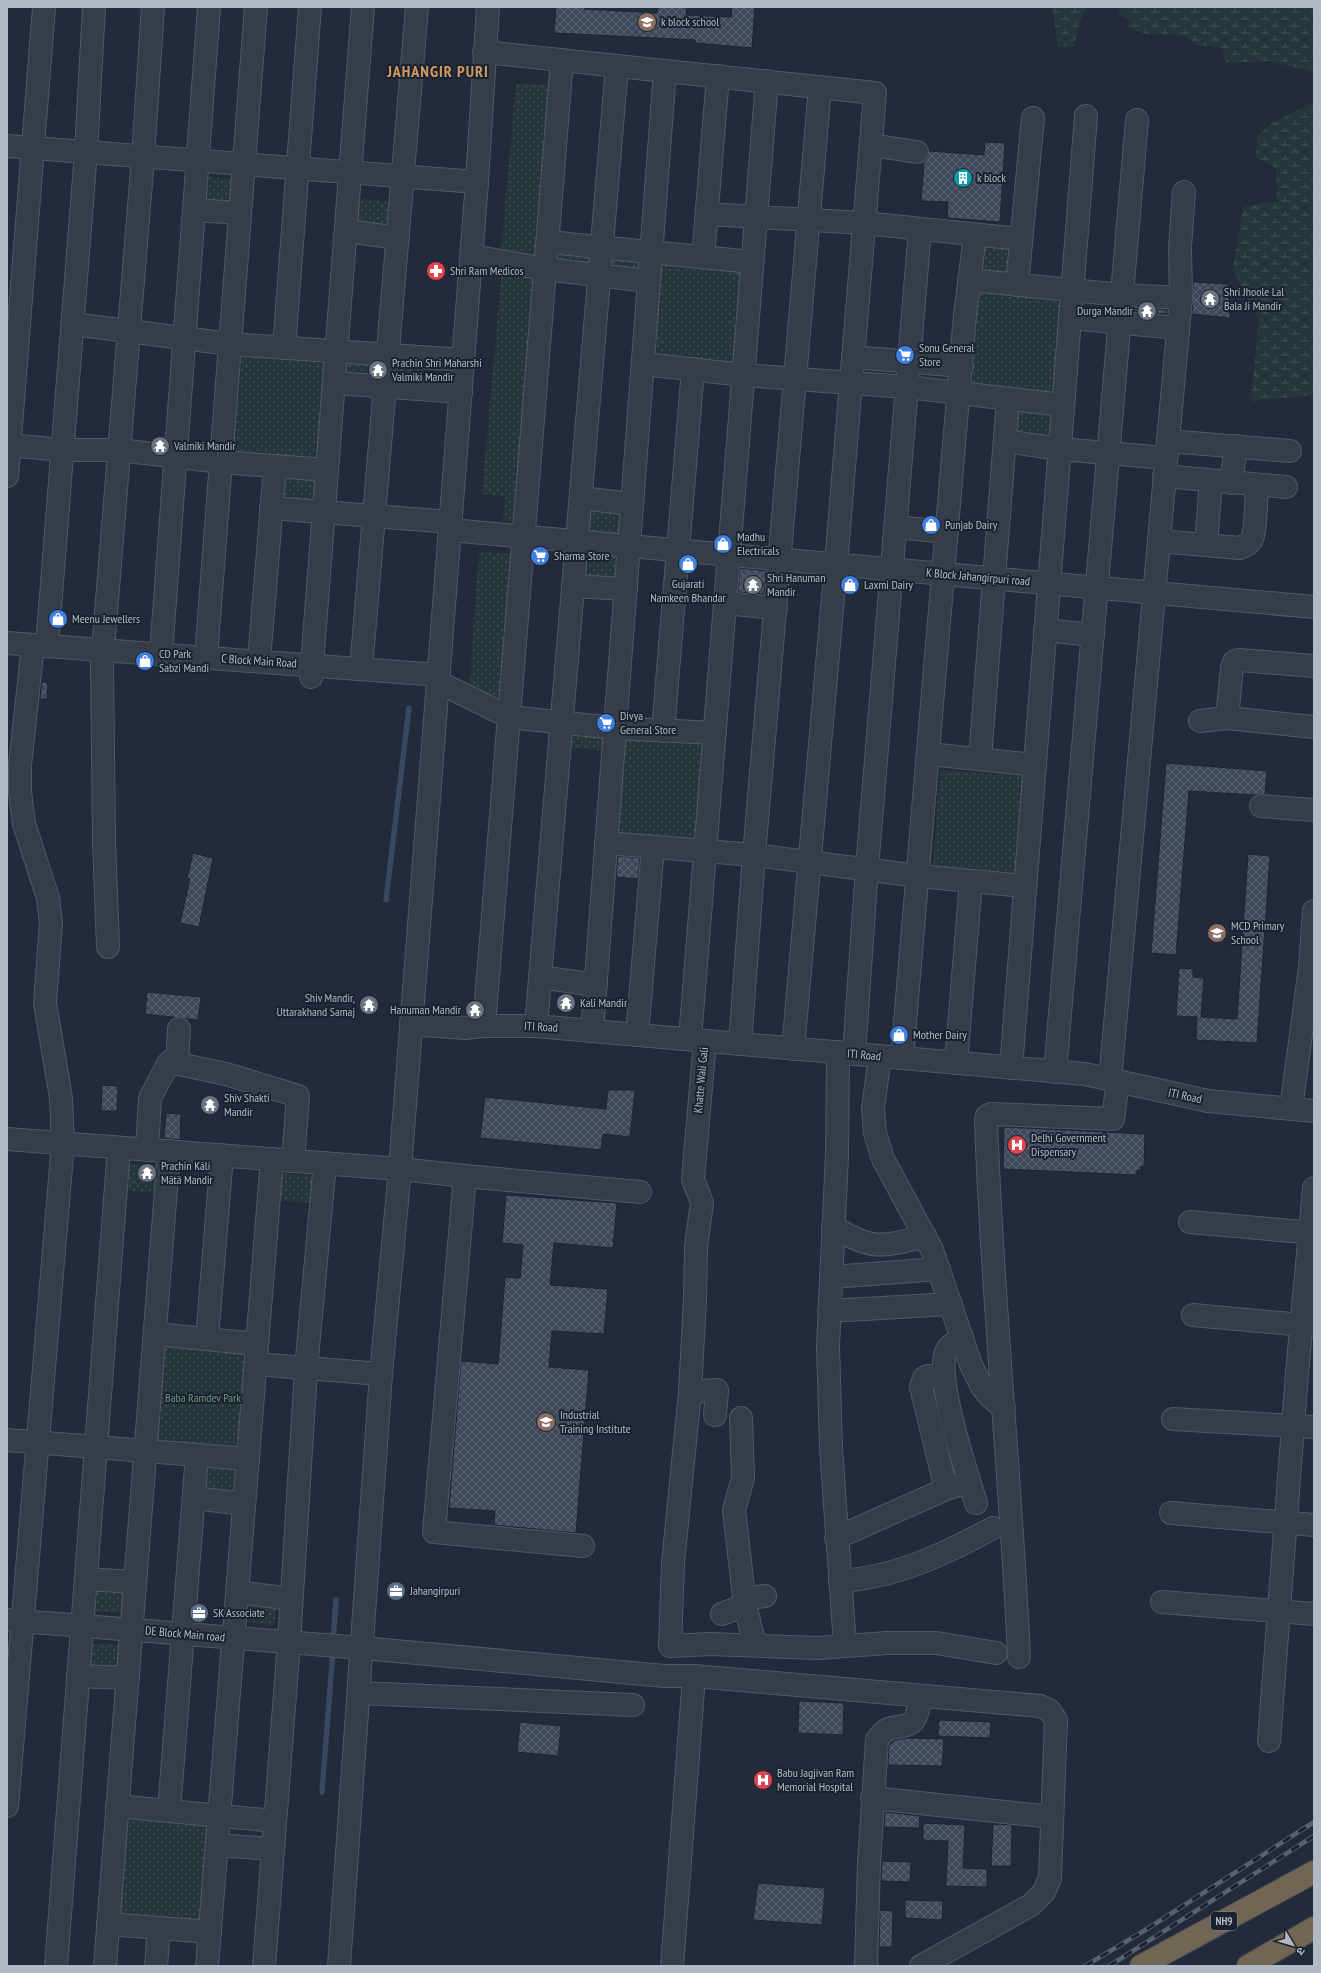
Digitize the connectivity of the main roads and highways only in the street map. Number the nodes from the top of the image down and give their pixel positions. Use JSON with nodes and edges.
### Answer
{"nodes":[{"id":1,"x":1311,"y":1872,"type":"edge"},
{"id":2,"x":1314,"y":1928,"type":"edge"},
{"id":3,"x":1141,"y":1966,"type":"edge"},
{"id":4,"x":1248,"y":1966,"type":"edge"}],
"edges":[{"from":1,"to":3,"type":"highway","number":"NH9"},
{"from":2,"to":4,"type":"highway"}]}
